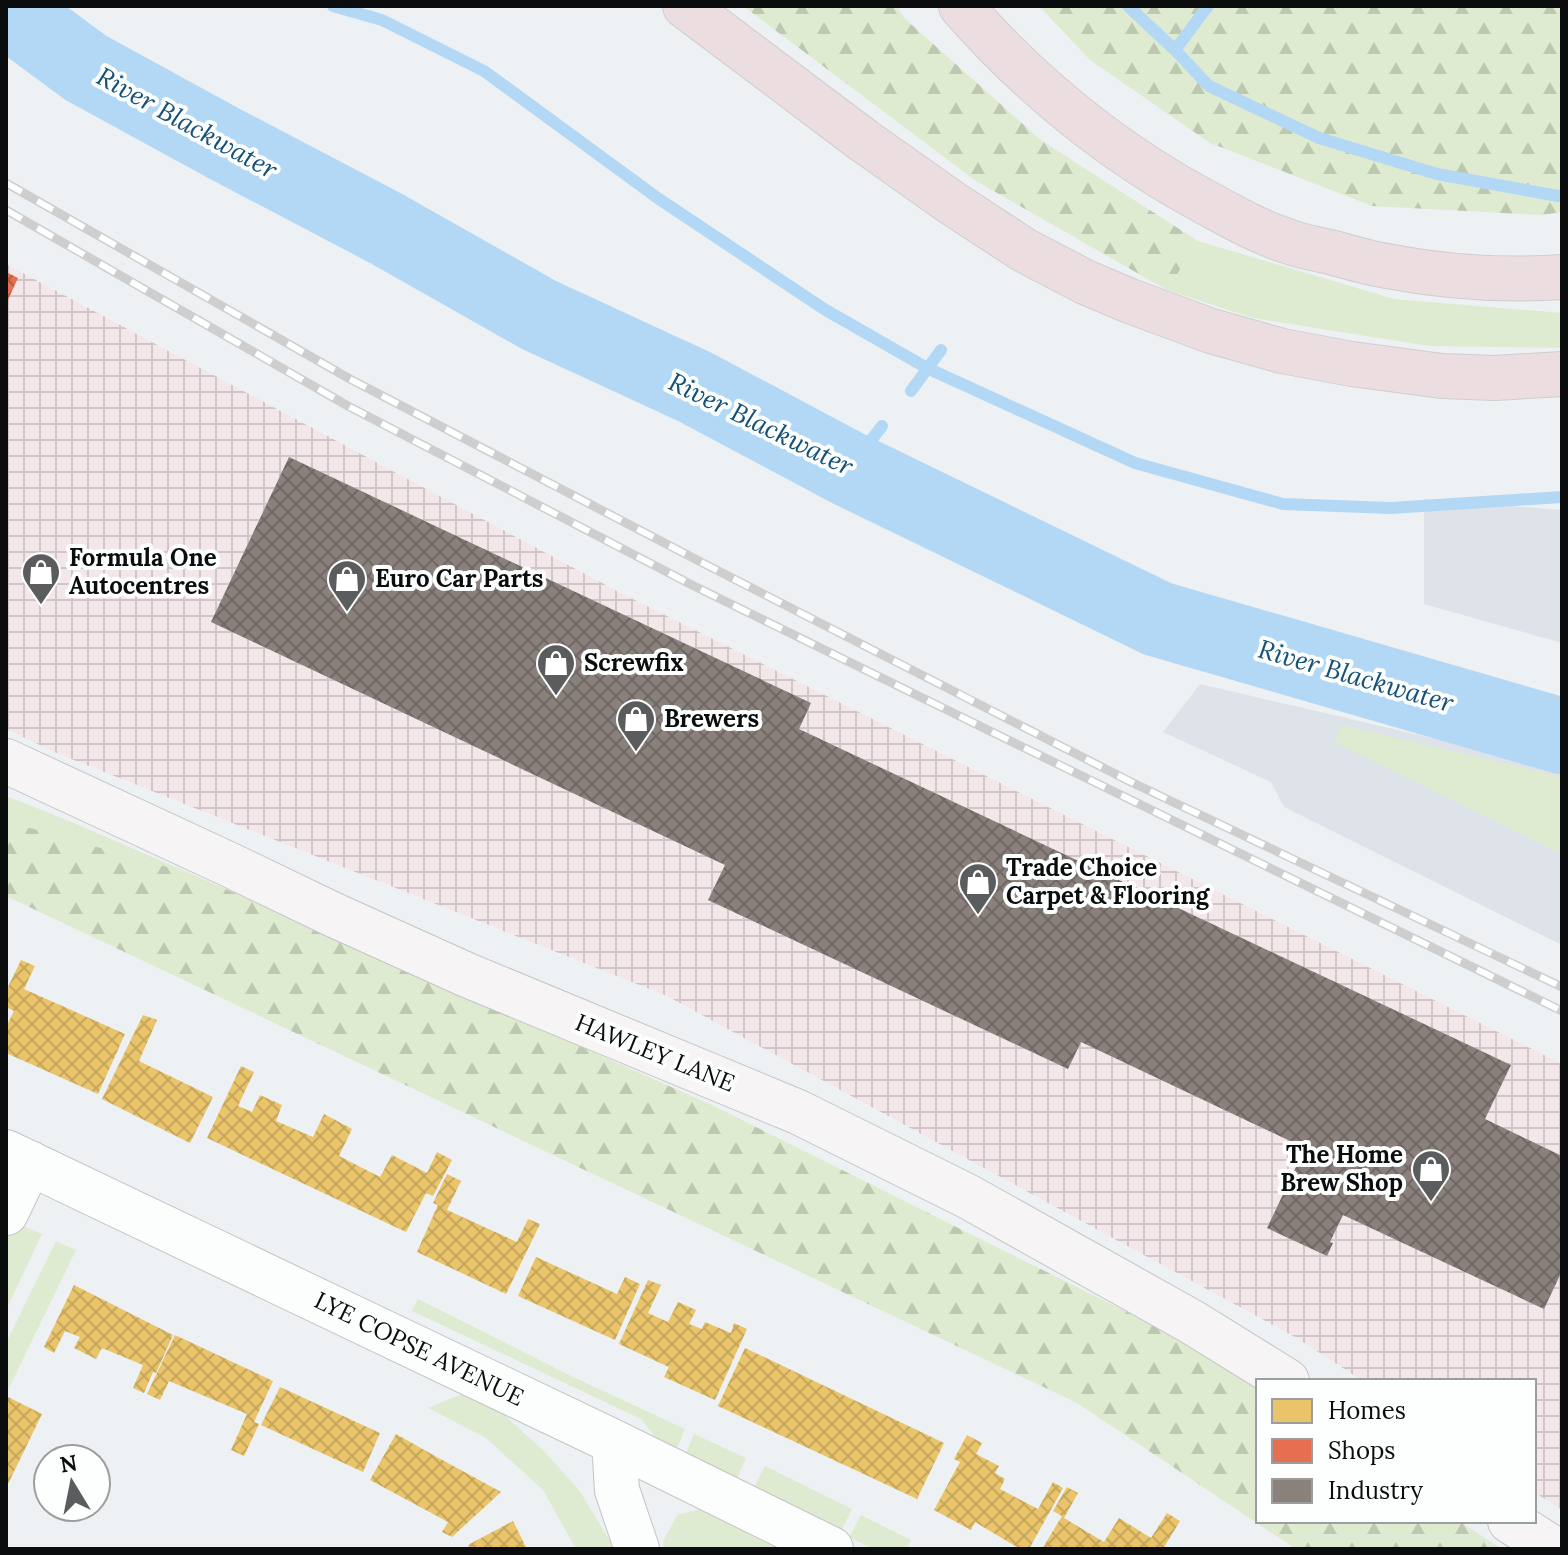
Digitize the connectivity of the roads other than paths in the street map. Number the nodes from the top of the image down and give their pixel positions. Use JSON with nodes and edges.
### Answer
{"nodes":[{"id":1,"x":685,"y":6,"type":"edge"},
{"id":2,"x":961,"y":6,"type":"edge"},
{"id":3,"x":1562,"y":277,"type":"edge"},
{"id":4,"x":1562,"y":374,"type":"edge"},
{"id":5,"x":6,"y":761,"type":"edge"},
{"id":6,"x":18,"y":1157,"type":"edge"},
{"id":7,"x":6,"y":1213,"type":"edge"},
{"id":8,"x":1284,"y":1379,"type":"edge"},
{"id":9,"x":614,"y":1442,"type":"junction"},
{"id":10,"x":1513,"y":1523,"type":"edge"},
{"id":11,"x":637,"y":1549,"type":"edge"},
{"id":12,"x":831,"y":1549,"type":"edge"},
{"id":13,"x":1554,"y":1549,"type":"edge"}],
"edges":[{"from":1,"to":4,"type":"highway"},
{"from":2,"to":3,"type":"highway"},
{"from":5,"to":8,"type":"main road","name":"HAWLEY LANE"},
{"from":6,"to":7,"type":"street"},
{"from":6,"to":9,"type":"street","name":"LYE COPSE AVENUE"},
{"from":9,"to":11,"type":"street"},
{"from":9,"to":12,"type":"street","name":"LYE COPSE AVENUE"},
{"from":10,"to":13,"type":"main road"}]}
